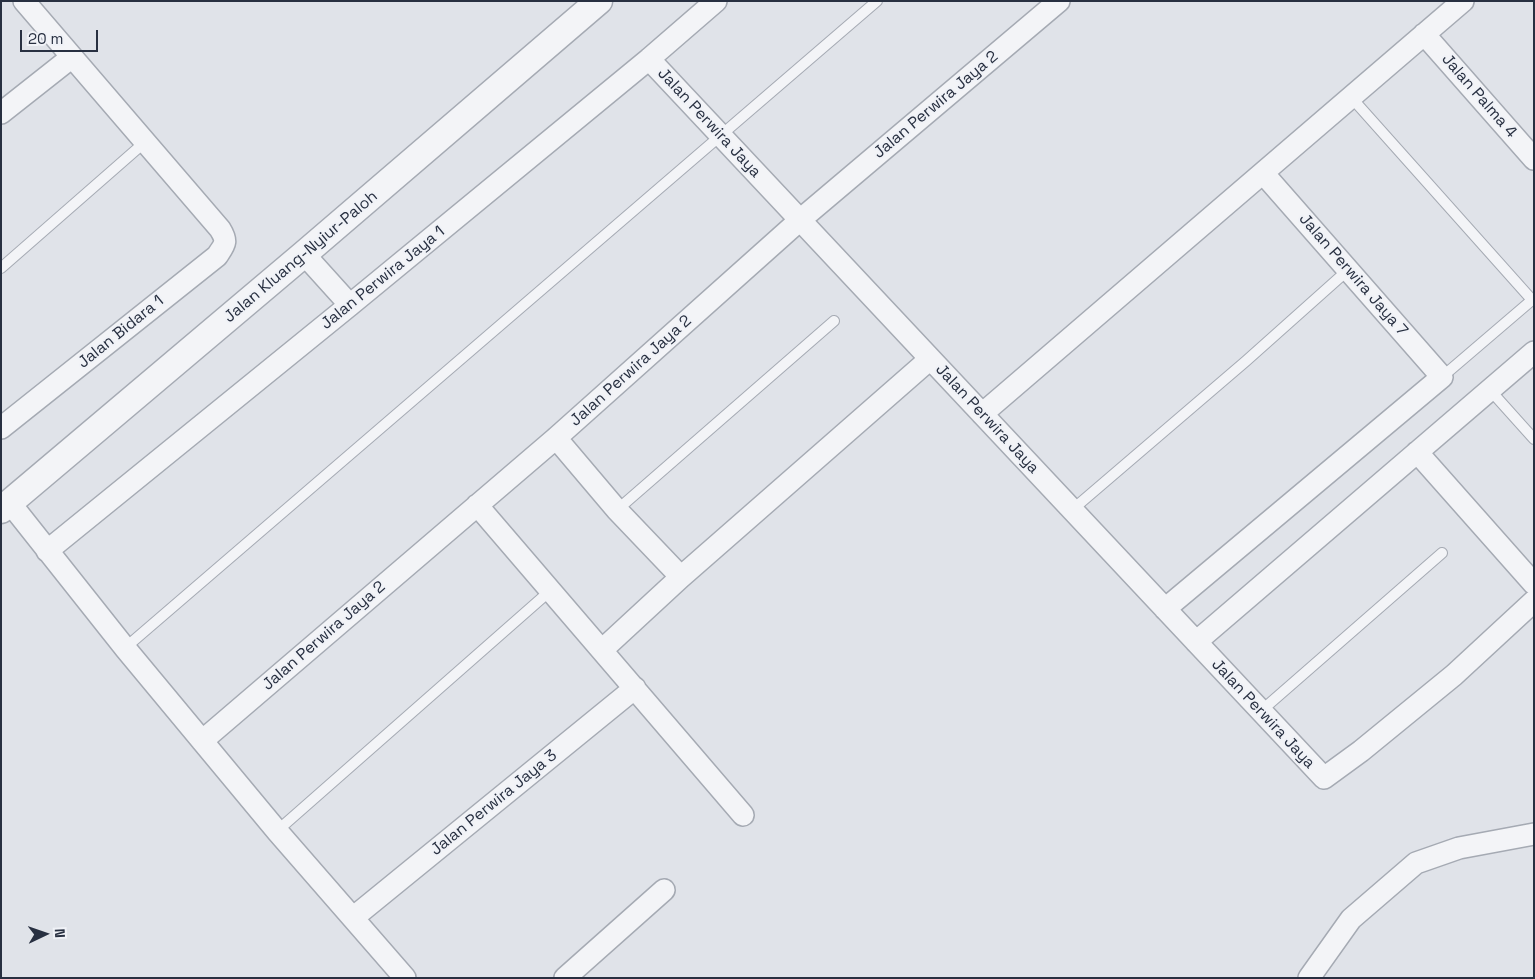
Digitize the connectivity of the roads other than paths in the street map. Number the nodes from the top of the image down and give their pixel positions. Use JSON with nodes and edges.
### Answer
{"nodes":[{"id":1,"x":24,"y":1,"type":"edge"},
{"id":2,"x":600,"y":1,"type":"edge"},
{"id":3,"x":716,"y":1,"type":"edge"},
{"id":4,"x":878,"y":1,"type":"edge"},
{"id":5,"x":1059,"y":1,"type":"edge"},
{"id":6,"x":1463,"y":1,"type":"edge"},
{"id":7,"x":1424,"y":34,"type":"junction"},
{"id":8,"x":72,"y":57,"type":"junction"},
{"id":9,"x":649,"y":59,"type":"junction"},
{"id":10,"x":1350,"y":96,"type":"junction"},
{"id":11,"x":1,"y":113,"type":"edge"},
{"id":12,"x":721,"y":136,"type":"junction"},
{"id":13,"x":145,"y":142,"type":"junction"},
{"id":14,"x":1534,"y":159,"type":"edge"},
{"id":15,"x":1263,"y":173,"type":"junction"},
{"id":16,"x":800,"y":220,"type":"junction"},
{"id":17,"x":304,"y":254,"type":"junction"},
{"id":18,"x":1,"y":268,"type":"edge"},
{"id":19,"x":1348,"y":270,"type":"junction"},
{"id":20,"x":350,"y":305,"type":"junction"},
{"id":21,"x":834,"y":321,"type":"dead end"},
{"id":22,"x":1534,"y":352,"type":"edge"},
{"id":23,"x":930,"y":359,"type":"junction"},
{"id":24,"x":1442,"y":377,"type":"junction"},
{"id":25,"x":1490,"y":390,"type":"junction"},
{"id":26,"x":982,"y":414,"type":"junction"},
{"id":27,"x":1,"y":428,"type":"edge"},
{"id":28,"x":556,"y":438,"type":"junction"},
{"id":29,"x":1534,"y":439,"type":"edge"},
{"id":30,"x":1417,"y":452,"type":"junction"},
{"id":31,"x":477,"y":504,"type":"junction"},
{"id":32,"x":6,"y":507,"type":"edge"},
{"id":33,"x":618,"y":510,"type":"junction"},
{"id":34,"x":1072,"y":510,"type":"junction"},
{"id":35,"x":47,"y":551,"type":"junction"},
{"id":36,"x":1442,"y":553,"type":"dead end"},
{"id":37,"x":681,"y":577,"type":"junction"},
{"id":38,"x":1534,"y":584,"type":"edge"},
{"id":39,"x":551,"y":590,"type":"junction"},
{"id":40,"x":1534,"y":601,"type":"edge"},
{"id":41,"x":1165,"y":609,"type":"junction"},
{"id":42,"x":1196,"y":642,"type":"junction"},
{"id":43,"x":125,"y":648,"type":"junction"},
{"id":44,"x":602,"y":650,"type":"junction"},
{"id":45,"x":635,"y":688,"type":"junction"},
{"id":46,"x":1261,"y":711,"type":"junction"},
{"id":47,"x":202,"y":741,"type":"junction"},
{"id":48,"x":743,"y":815,"type":"dead end"},
{"id":49,"x":277,"y":831,"type":"junction"},
{"id":50,"x":1534,"y":834,"type":"edge"},
{"id":51,"x":664,"y":890,"type":"dead end"},
{"id":52,"x":354,"y":918,"type":"junction"},
{"id":53,"x":405,"y":978,"type":"edge"},
{"id":54,"x":565,"y":978,"type":"edge"},
{"id":55,"x":1309,"y":978,"type":"edge"}],
"edges":[{"from":1,"to":8,"type":"street"},
{"from":2,"to":17,"type":"street","name":"Jalan Kluang-Nyiur-Paloh"},
{"from":3,"to":9,"type":"street","name":"Jalan Perwira Jaya 1"},
{"from":4,"to":12,"type":"lane"},
{"from":5,"to":16,"type":"street","name":"Jalan Perwira Jaya 2"},
{"from":6,"to":7,"type":"street"},
{"from":7,"to":10,"type":"street"},
{"from":7,"to":14,"type":"street","name":"Jalan Palma 4"},
{"from":8,"to":11,"type":"street"},
{"from":8,"to":13,"type":"street"},
{"from":9,"to":12,"type":"street","name":"Jalan Perwira Jaya"},
{"from":9,"to":20,"type":"street","name":"Jalan Perwira Jaya 1"},
{"from":10,"to":15,"type":"street"},
{"from":10,"to":24,"type":"lane"},
{"from":12,"to":16,"type":"street","name":"Jalan Perwira Jaya"},
{"from":12,"to":43,"type":"lane"},
{"from":13,"to":18,"type":"lane"},
{"from":13,"to":27,"type":"street","name":"Jalan Bidara 1"},
{"from":15,"to":19,"type":"street","name":"Jalan Perwira Jaya 7"},
{"from":15,"to":26,"type":"street"},
{"from":16,"to":23,"type":"street","name":"Jalan Perwira Jaya"},
{"from":16,"to":28,"type":"street","name":"Jalan Perwira Jaya 2"},
{"from":17,"to":20,"type":"street"},
{"from":17,"to":32,"type":"street","name":"Jalan Kluang-Nyiur-Paloh"},
{"from":19,"to":24,"type":"street","name":"Jalan Perwira Jaya 7"},
{"from":19,"to":34,"type":"lane"},
{"from":20,"to":35,"type":"street","name":"Jalan Perwira Jaya 1"},
{"from":21,"to":33,"type":"lane"},
{"from":22,"to":25,"type":"street"},
{"from":23,"to":26,"type":"street","name":"Jalan Perwira Jaya"},
{"from":23,"to":37,"type":"street"},
{"from":24,"to":41,"type":"street"},
{"from":25,"to":29,"type":"lane"},
{"from":25,"to":30,"type":"street"},
{"from":26,"to":34,"type":"street","name":"Jalan Perwira Jaya"},
{"from":28,"to":31,"type":"street","name":"Jalan Perwira Jaya 2"},
{"from":28,"to":33,"type":"street"},
{"from":30,"to":38,"type":"street"},
{"from":30,"to":42,"type":"street"},
{"from":31,"to":39,"type":"street"},
{"from":31,"to":47,"type":"street","name":"Jalan Perwira Jaya 2"},
{"from":32,"to":35,"type":"street"},
{"from":33,"to":37,"type":"street"},
{"from":34,"to":41,"type":"street","name":"Jalan Perwira Jaya"},
{"from":35,"to":43,"type":"street"},
{"from":36,"to":46,"type":"lane"},
{"from":37,"to":44,"type":"street"},
{"from":39,"to":44,"type":"street"},
{"from":39,"to":49,"type":"lane"},
{"from":40,"to":46,"type":"street","name":"Jalan Perwira Jaya"},
{"from":41,"to":42,"type":"street","name":"Jalan Perwira Jaya"},
{"from":42,"to":46,"type":"street","name":"Jalan Perwira Jaya"},
{"from":43,"to":47,"type":"street"},
{"from":44,"to":45,"type":"street"},
{"from":45,"to":48,"type":"street"},
{"from":45,"to":52,"type":"street","name":"Jalan Perwira Jaya 3"},
{"from":47,"to":49,"type":"street"},
{"from":49,"to":52,"type":"street"},
{"from":50,"to":55,"type":"street"},
{"from":51,"to":54,"type":"street"},
{"from":52,"to":53,"type":"street"}]}
